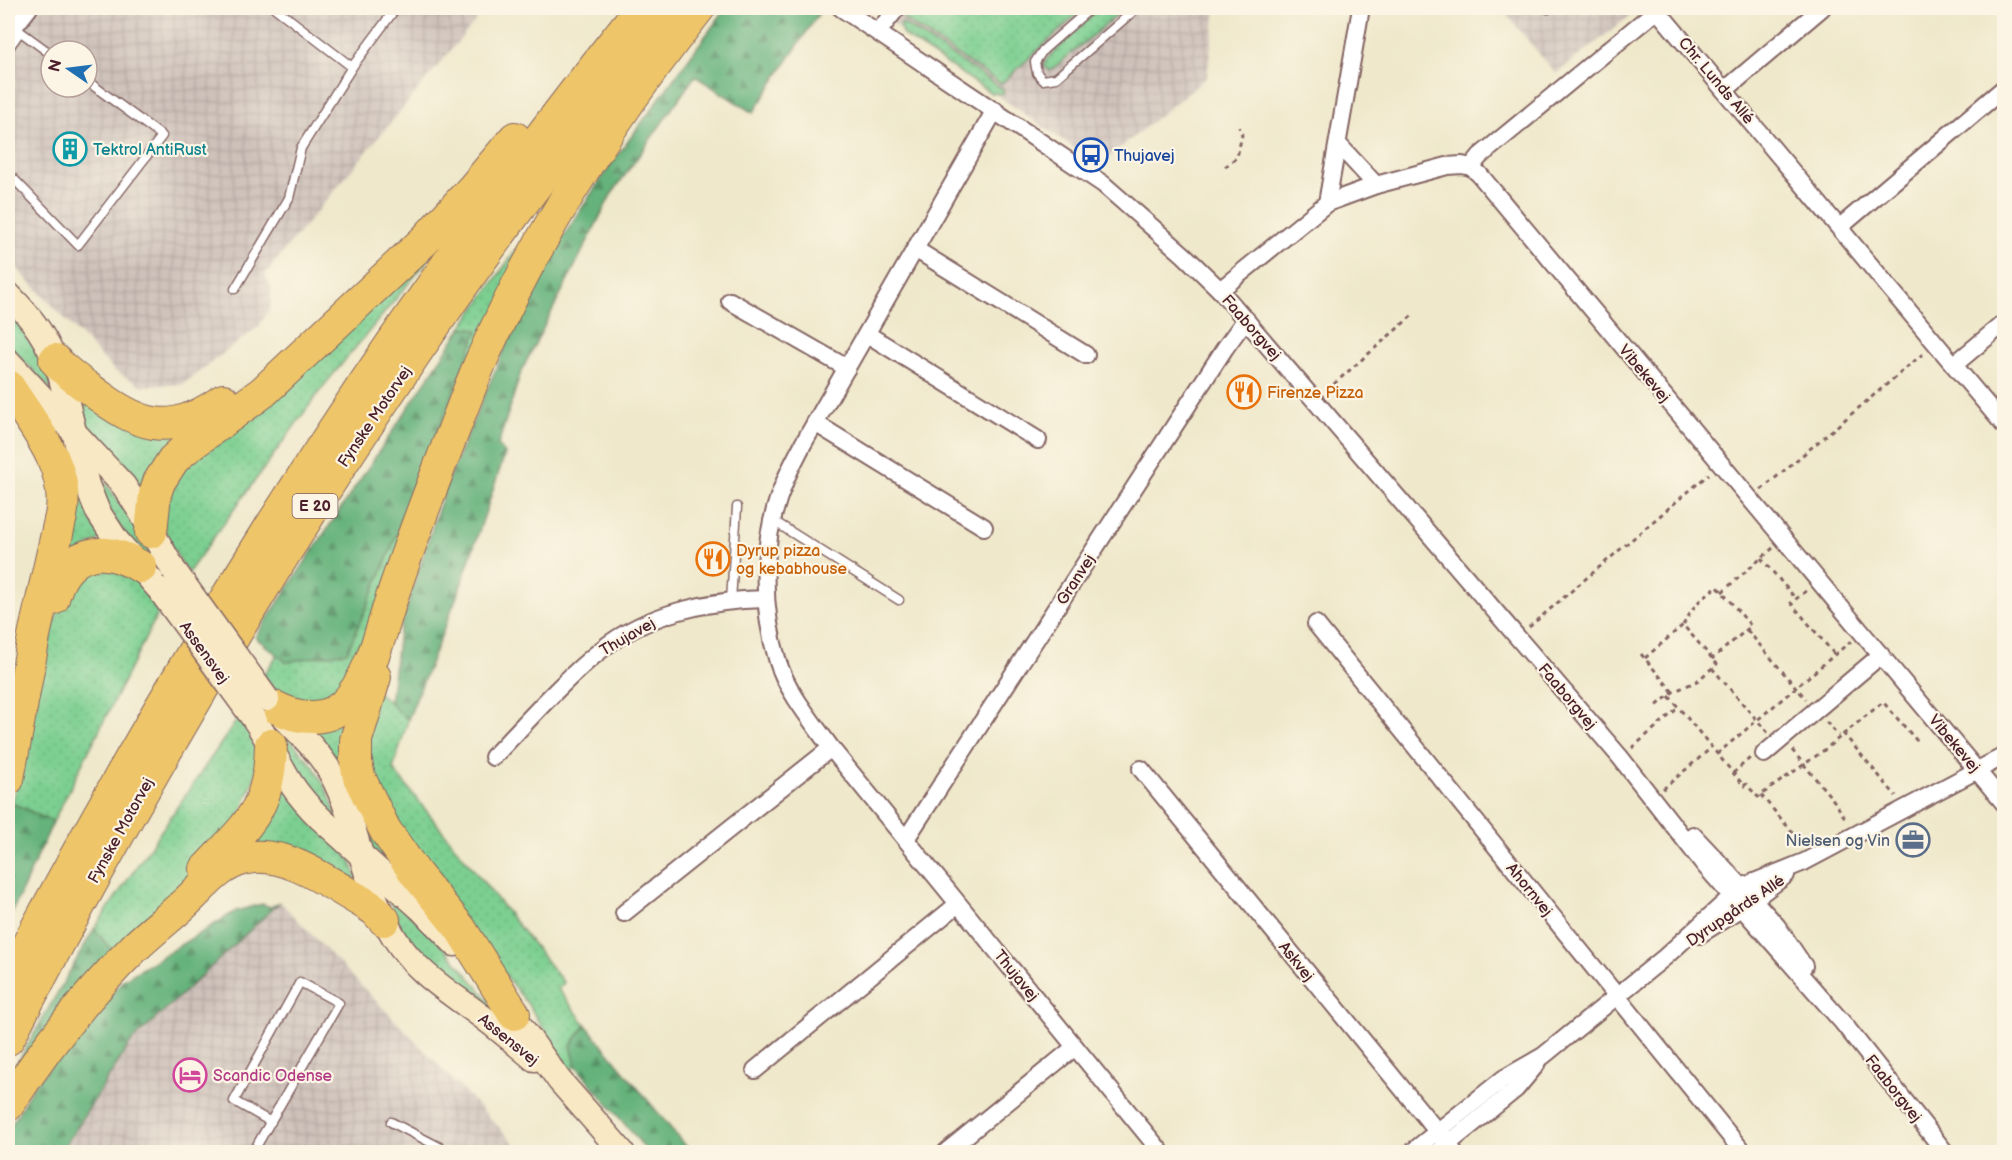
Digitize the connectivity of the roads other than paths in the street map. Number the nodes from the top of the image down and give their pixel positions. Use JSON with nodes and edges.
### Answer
{"nodes":[{"id":1,"x":29,"y":8,"type":"edge"},
{"id":2,"x":275,"y":8,"type":"edge"},
{"id":3,"x":396,"y":8,"type":"edge"},
{"id":4,"x":627,"y":8,"type":"edge"},
{"id":5,"x":641,"y":8,"type":"edge"},
{"id":6,"x":674,"y":8,"type":"edge"},
{"id":7,"x":699,"y":8,"type":"edge"},
{"id":8,"x":841,"y":8,"type":"edge"},
{"id":9,"x":897,"y":8,"type":"edge"},
{"id":10,"x":1091,"y":8,"type":"edge"},
{"id":11,"x":1137,"y":8,"type":"edge"},
{"id":12,"x":1361,"y":8,"type":"edge"},
{"id":13,"x":1822,"y":8,"type":"edge"},
{"id":14,"x":17,"y":29,"type":"junction"},
{"id":15,"x":878,"y":32,"type":"junction"},
{"id":16,"x":39,"y":45,"type":"edge"},
{"id":17,"x":8,"y":49,"type":"edge"},
{"id":18,"x":352,"y":67,"type":"junction"},
{"id":19,"x":2004,"y":88,"type":"edge"},
{"id":20,"x":99,"y":90,"type":"edge"},
{"id":21,"x":1725,"y":90,"type":"junction"},
{"id":22,"x":995,"y":110,"type":"junction"},
{"id":23,"x":1338,"y":144,"type":"junction"},
{"id":24,"x":1472,"y":167,"type":"junction"},
{"id":25,"x":8,"y":173,"type":"edge"},
{"id":26,"x":1376,"y":185,"type":"junction"},
{"id":27,"x":1327,"y":203,"type":"junction"},
{"id":28,"x":1840,"y":227,"type":"junction"},
{"id":29,"x":915,"y":249,"type":"junction"},
{"id":30,"x":235,"y":289,"type":"dead end"},
{"id":31,"x":1220,"y":290,"type":"junction"},
{"id":32,"x":8,"y":294,"type":"edge"},
{"id":33,"x":730,"y":301,"type":"dead end"},
{"id":34,"x":340,"y":319,"type":"junction"},
{"id":35,"x":1246,"y":319,"type":"junction"},
{"id":36,"x":2004,"y":322,"type":"edge"},
{"id":37,"x":867,"y":334,"type":"junction"},
{"id":38,"x":1086,"y":355,"type":"dead end"},
{"id":39,"x":55,"y":360,"type":"junction"},
{"id":40,"x":8,"y":361,"type":"edge"},
{"id":41,"x":1955,"y":364,"type":"junction"},
{"id":42,"x":847,"y":368,"type":"junction"},
{"id":43,"x":8,"y":386,"type":"edge"},
{"id":44,"x":815,"y":423,"type":"junction"},
{"id":45,"x":2004,"y":425,"type":"edge"},
{"id":46,"x":75,"y":434,"type":"junction"},
{"id":47,"x":450,"y":439,"type":"junction"},
{"id":48,"x":1038,"y":440,"type":"dead end"},
{"id":49,"x":737,"y":507,"type":"dead end"},
{"id":50,"x":772,"y":520,"type":"junction"},
{"id":51,"x":984,"y":527,"type":"dead end"},
{"id":52,"x":151,"y":532,"type":"junction"},
{"id":53,"x":150,"y":578,"type":"junction"},
{"id":54,"x":766,"y":599,"type":"junction"},
{"id":55,"x":899,"y":600,"type":"dead end"},
{"id":56,"x":731,"y":602,"type":"junction"},
{"id":57,"x":1316,"y":624,"type":"dead end"},
{"id":58,"x":1881,"y":655,"type":"junction"},
{"id":59,"x":265,"y":708,"type":"junction"},
{"id":60,"x":271,"y":745,"type":"junction"},
{"id":61,"x":1774,"y":745,"type":"road end"},
{"id":62,"x":831,"y":748,"type":"junction"},
{"id":63,"x":2004,"y":756,"type":"edge"},
{"id":64,"x":493,"y":757,"type":"dead end"},
{"id":65,"x":1141,"y":769,"type":"dead end"},
{"id":66,"x":1978,"y":770,"type":"junction"},
{"id":67,"x":1638,"y":778,"type":"junction"},
{"id":68,"x":8,"y":779,"type":"edge"},
{"id":69,"x":8,"y":788,"type":"edge"},
{"id":70,"x":2004,"y":803,"type":"edge"},
{"id":71,"x":906,"y":840,"type":"junction"},
{"id":72,"x":361,"y":854,"type":"junction"},
{"id":73,"x":1742,"y":897,"type":"junction"},
{"id":74,"x":958,"y":904,"type":"junction"},
{"id":75,"x":624,"y":913,"type":"dead end"},
{"id":76,"x":384,"y":920,"type":"junction"},
{"id":77,"x":135,"y":947,"type":"junction"},
{"id":78,"x":8,"y":982,"type":"edge"},
{"id":79,"x":1616,"y":996,"type":"junction"},
{"id":80,"x":514,"y":1014,"type":"junction"},
{"id":81,"x":8,"y":1039,"type":"edge"},
{"id":82,"x":1075,"y":1047,"type":"junction"},
{"id":83,"x":755,"y":1070,"type":"dead end"},
{"id":84,"x":559,"y":1080,"type":"junction"},
{"id":85,"x":8,"y":1105,"type":"edge"},
{"id":86,"x":271,"y":1122,"type":"junction"},
{"id":87,"x":391,"y":1122,"type":"dead end"},
{"id":88,"x":1444,"y":1146,"type":"edge"},
{"id":89,"x":253,"y":1152,"type":"edge"},
{"id":90,"x":448,"y":1152,"type":"edge"},
{"id":91,"x":622,"y":1152,"type":"edge"},
{"id":92,"x":946,"y":1152,"type":"edge"},
{"id":93,"x":1161,"y":1152,"type":"edge"},
{"id":94,"x":1412,"y":1152,"type":"edge"},
{"id":95,"x":1743,"y":1152,"type":"edge"},
{"id":96,"x":1945,"y":1152,"type":"edge"}],
"edges":[{"from":1,"to":14,"type":"street"},
{"from":2,"to":18,"type":"lane"},
{"from":3,"to":18,"type":"lane"},
{"from":4,"to":34,"type":"highway"},
{"from":5,"to":78,"type":"highway","name":"Fynske Motorvej","number":"E 20"},
{"from":6,"to":81,"type":"highway","name":"Fynske Motorvej","number":"E 20"},
{"from":7,"to":47,"type":"highway"},
{"from":8,"to":15,"type":"street","name":"Faaborgvej"},
{"from":9,"to":15,"type":"street"},
{"from":10,"to":11,"type":"lane"},
{"from":12,"to":23,"type":"street"},
{"from":13,"to":21,"type":"street"},
{"from":14,"to":16,"type":"lane"},
{"from":14,"to":17,"type":"lane"},
{"from":15,"to":22,"type":"street","name":"Faaborgvej"},
{"from":18,"to":30,"type":"lane"},
{"from":19,"to":28,"type":"street"},
{"from":20,"to":25,"type":"lane"},
{"from":21,"to":24,"type":"street","name":"Chr. Lunds Allé"},
{"from":21,"to":28,"type":"street","name":"Chr. Lunds Allé"},
{"from":22,"to":29,"type":"street","name":"Thujavej"},
{"from":22,"to":31,"type":"street","name":"Faaborgvej"},
{"from":23,"to":26,"type":"street"},
{"from":23,"to":27,"type":"street"},
{"from":24,"to":26,"type":"street"},
{"from":24,"to":58,"type":"street","name":"Vibekevej"},
{"from":26,"to":27,"type":"street"},
{"from":27,"to":31,"type":"street"},
{"from":28,"to":41,"type":"street","name":"Chr. Lunds Allé"},
{"from":29,"to":37,"type":"street","name":"Thujavej"},
{"from":29,"to":38,"type":"street"},
{"from":31,"to":35,"type":"street","name":"Faaborgvej"},
{"from":32,"to":39,"type":"main road","name":"Assensvej"},
{"from":33,"to":42,"type":"street"},
{"from":34,"to":39,"type":"highway"},
{"from":34,"to":52,"type":"highway"},
{"from":35,"to":67,"type":"street","name":"Faaborgvej"},
{"from":35,"to":71,"type":"street","name":"Granvej"},
{"from":36,"to":41,"type":"street"},
{"from":37,"to":42,"type":"street","name":"Thujavej"},
{"from":37,"to":48,"type":"street"},
{"from":39,"to":46,"type":"main road","name":"Assensvej"},
{"from":40,"to":46,"type":"main road","name":"Assensvej"},
{"from":41,"to":45,"type":"street","name":"Chr. Lunds Allé"},
{"from":42,"to":44,"type":"street","name":"Thujavej"},
{"from":43,"to":68,"type":"highway"},
{"from":44,"to":50,"type":"street","name":"Thujavej"},
{"from":44,"to":51,"type":"street"},
{"from":46,"to":52,"type":"main road","name":"Assensvej"},
{"from":46,"to":53,"type":"main road","name":"Assensvej"},
{"from":47,"to":59,"type":"highway"},
{"from":47,"to":80,"type":"highway"},
{"from":49,"to":56,"type":"lane"},
{"from":50,"to":54,"type":"street","name":"Thujavej"},
{"from":50,"to":55,"type":"lane"},
{"from":52,"to":59,"type":"main road","name":"Assensvej","bridge":true},
{"from":53,"to":59,"type":"main road","name":"Assensvej","bridge":true},
{"from":53,"to":69,"type":"highway"},
{"from":54,"to":56,"type":"street","name":"Thujavej"},
{"from":54,"to":62,"type":"street","name":"Thujavej"},
{"from":56,"to":64,"type":"street","name":"Thujavej"},
{"from":57,"to":79,"type":"street","name":"Ahornvej"},
{"from":58,"to":61,"type":"street"},
{"from":58,"to":66,"type":"street","name":"Vibekevej"},
{"from":59,"to":60,"type":"main road","name":"Assensvej"},
{"from":59,"to":72,"type":"main road","name":"Assensvej"},
{"from":60,"to":72,"type":"main road","name":"Assensvej"},
{"from":60,"to":77,"type":"highway"},
{"from":62,"to":71,"type":"street","name":"Thujavej"},
{"from":62,"to":75,"type":"street"},
{"from":63,"to":66,"type":"street","name":"Dyrupgårds Allé"},
{"from":65,"to":88,"type":"street","name":"Askvej"},
{"from":66,"to":70,"type":"street","name":"Vibekevej"},
{"from":66,"to":73,"type":"street","name":"Dyrupgårds Allé"},
{"from":67,"to":73,"type":"street","name":"Faaborgvej"},
{"from":67,"to":73,"type":"street","name":"Faaborgvej"},
{"from":71,"to":74,"type":"street","name":"Thujavej"},
{"from":72,"to":76,"type":"main road","name":"Assensvej"},
{"from":72,"to":80,"type":"main road","name":"Assensvej"},
{"from":73,"to":79,"type":"street","name":"Dyrupgårds Allé"},
{"from":73,"to":96,"type":"street","name":"Faaborgvej"},
{"from":74,"to":82,"type":"street","name":"Thujavej"},
{"from":74,"to":83,"type":"street"},
{"from":76,"to":77,"type":"highway"},
{"from":76,"to":84,"type":"main road","name":"Assensvej"},
{"from":77,"to":85,"type":"highway"},
{"from":79,"to":88,"type":"street","name":"Dyrupgårds Allé"},
{"from":79,"to":95,"type":"street","name":"Ahornvej"},
{"from":80,"to":84,"type":"main road","name":"Assensvej"},
{"from":82,"to":92,"type":"street"},
{"from":82,"to":93,"type":"street","name":"Thujavej"},
{"from":84,"to":91,"type":"main road","name":"Assensvej"},
{"from":86,"to":86,"type":"lane"},
{"from":86,"to":89,"type":"lane"},
{"from":87,"to":90,"type":"lane"},
{"from":88,"to":94,"type":"street","name":"Dyrupgårds Allé"}]}
